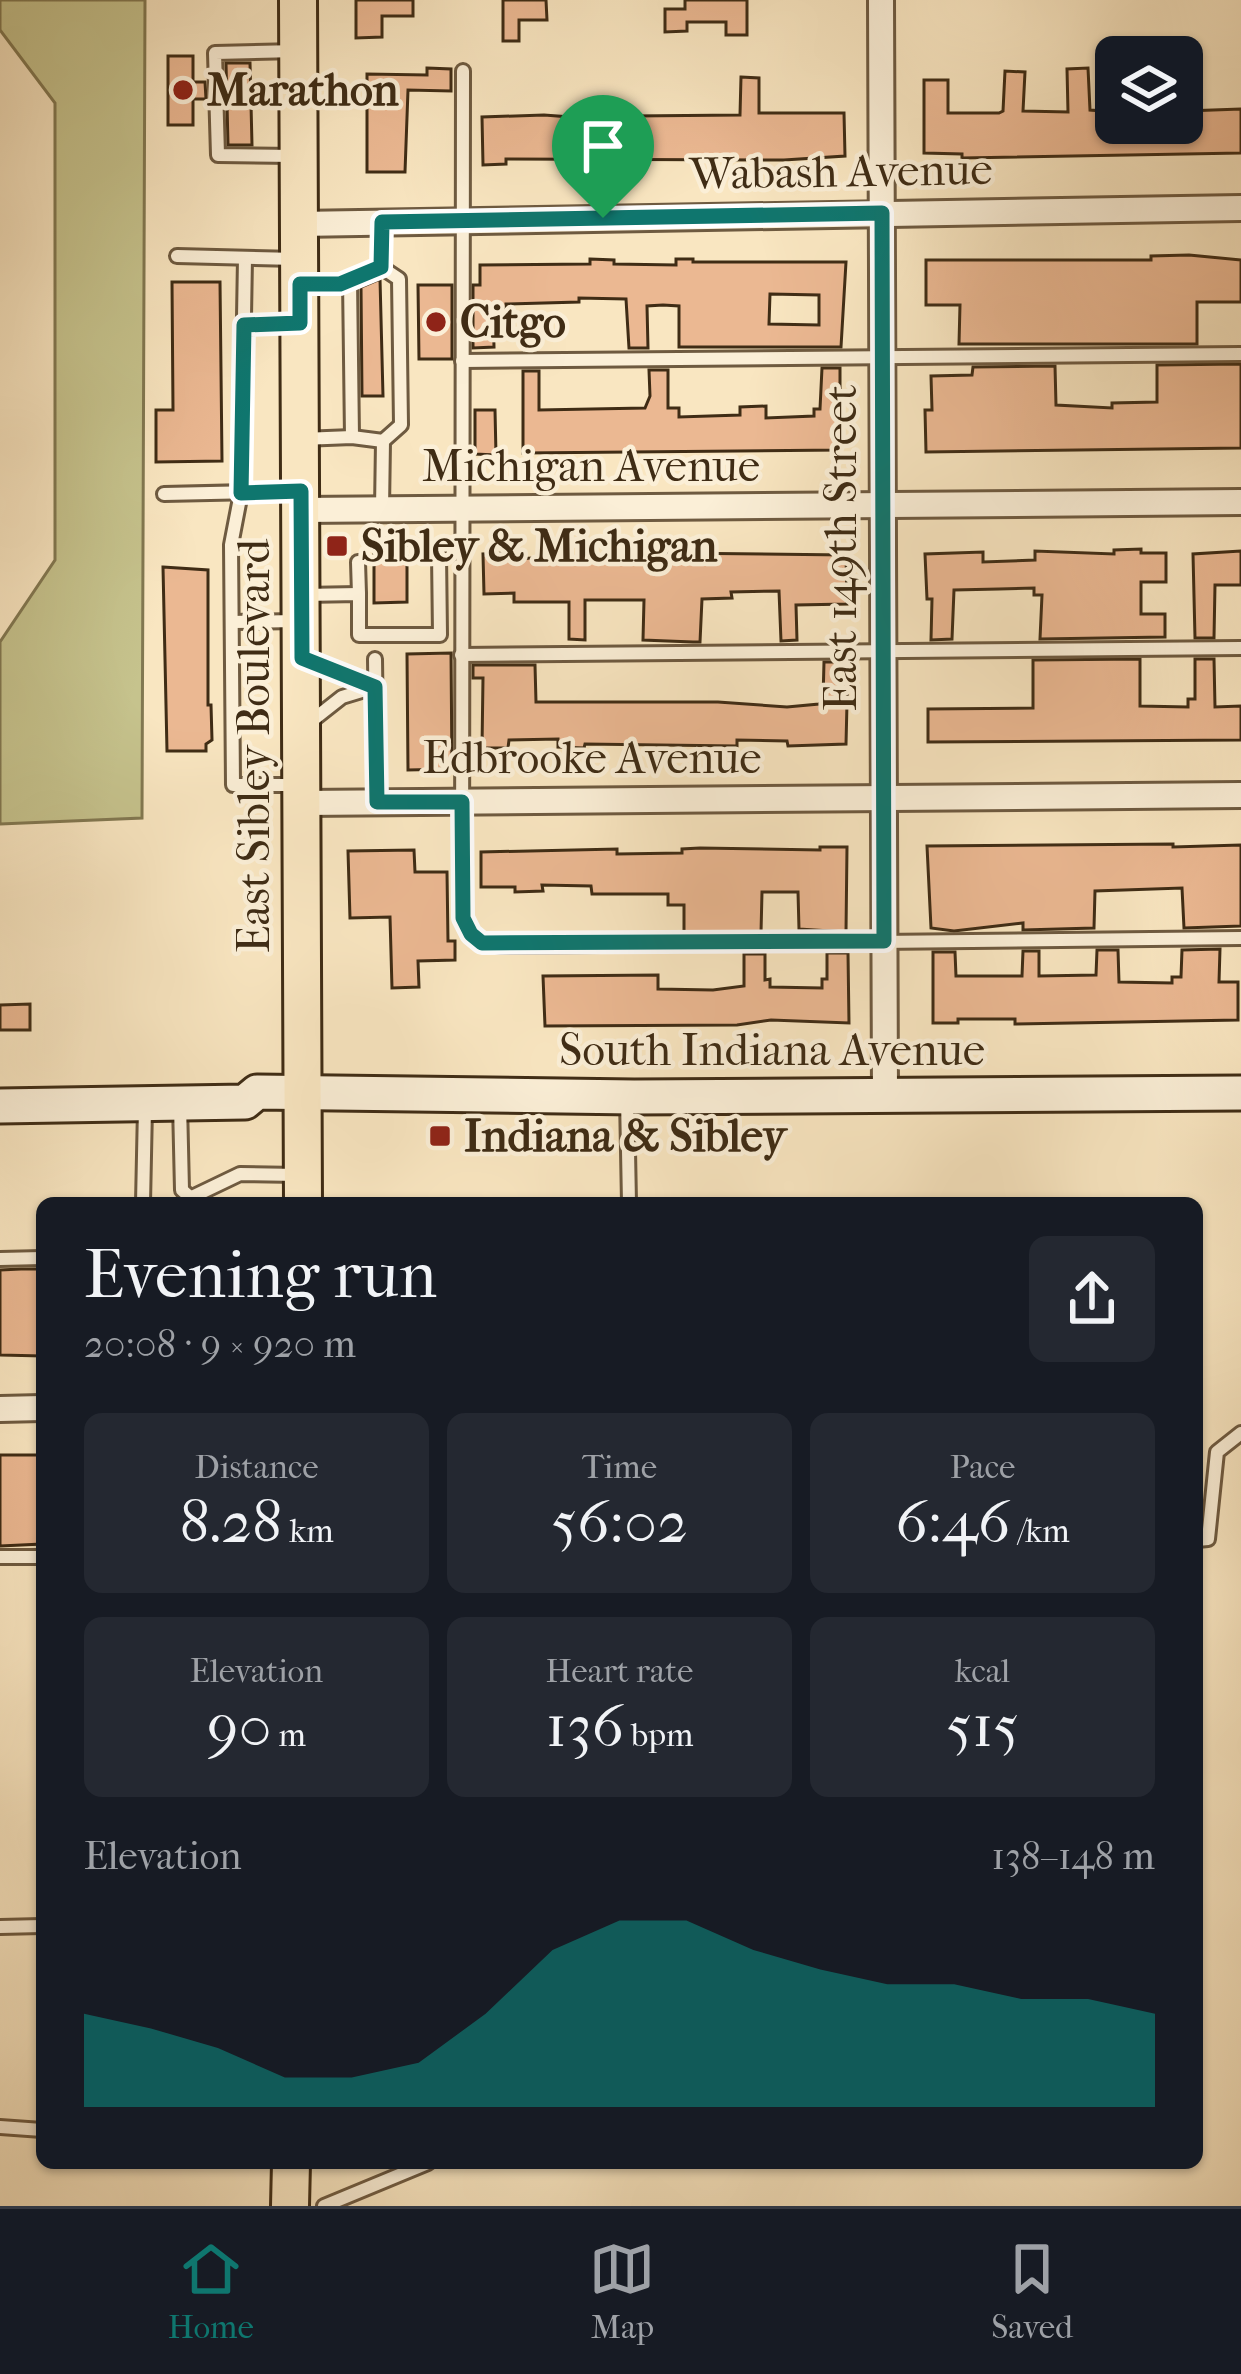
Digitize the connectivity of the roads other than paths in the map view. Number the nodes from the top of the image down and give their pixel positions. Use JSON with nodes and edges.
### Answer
{"nodes":[{"id":1,"x":298,"y":0,"type":"edge"},
{"id":2,"x":881,"y":0,"type":"edge"},
{"id":3,"x":298,"y":51,"type":"junction"},
{"id":4,"x":464,"y":71,"type":"dead end"},
{"id":5,"x":299,"y":156,"type":"junction"},
{"id":6,"x":1241,"y":208,"type":"edge"},
{"id":7,"x":882,"y":213,"type":"junction"},
{"id":8,"x":463,"y":221,"type":"junction"},
{"id":9,"x":382,"y":222,"type":"junction"},
{"id":10,"x":177,"y":256,"type":"dead end"},
{"id":11,"x":299,"y":256,"type":"junction"},
{"id":12,"x":245,"y":257,"type":"junction"},
{"id":13,"x":381,"y":267,"type":"junction"},
{"id":14,"x":350,"y":280,"type":"junction"},
{"id":15,"x":300,"y":323,"type":"junction"},
{"id":16,"x":244,"y":325,"type":"junction"},
{"id":17,"x":1241,"y":354,"type":"edge"},
{"id":18,"x":882,"y":358,"type":"junction"},
{"id":19,"x":462,"y":362,"type":"junction"},
{"id":20,"x":352,"y":437,"type":"junction"},
{"id":21,"x":301,"y":440,"type":"junction"},
{"id":22,"x":382,"y":441,"type":"junction"},
{"id":23,"x":241,"y":493,"type":"junction"},
{"id":24,"x":164,"y":494,"type":"dead end"},
{"id":25,"x":301,"y":501,"type":"junction"},
{"id":26,"x":1241,"y":502,"type":"edge"},
{"id":27,"x":883,"y":505,"type":"junction"},
{"id":28,"x":382,"y":509,"type":"junction"},
{"id":29,"x":461,"y":509,"type":"junction"},
{"id":30,"x":439,"y":554,"type":"dead end"},
{"id":31,"x":358,"y":562,"type":"dead end"},
{"id":32,"x":359,"y":594,"type":"junction"},
{"id":33,"x":302,"y":608,"type":"junction"},
{"id":34,"x":232,"y":622,"type":"junction"},
{"id":35,"x":1241,"y":648,"type":"edge"},
{"id":36,"x":883,"y":651,"type":"junction"},
{"id":37,"x":461,"y":655,"type":"junction"},
{"id":38,"x":302,"y":658,"type":"junction"},
{"id":39,"x":375,"y":659,"type":"dead end"},
{"id":40,"x":375,"y":687,"type":"junction"},
{"id":41,"x":302,"y":728,"type":"junction"},
{"id":42,"x":303,"y":794,"type":"junction"},
{"id":43,"x":1241,"y":795,"type":"edge"},
{"id":44,"x":884,"y":798,"type":"junction"},
{"id":45,"x":377,"y":802,"type":"junction"},
{"id":46,"x":462,"y":802,"type":"junction"},
{"id":47,"x":1241,"y":938,"type":"edge"},
{"id":48,"x":884,"y":941,"type":"junction"},
{"id":49,"x":0,"y":1085,"type":"edge"},
{"id":50,"x":253,"y":1087,"type":"junction"},
{"id":51,"x":1241,"y":1093,"type":"edge"},
{"id":52,"x":303,"y":1094,"type":"junction"},
{"id":53,"x":884,"y":1095,"type":"junction"},
{"id":54,"x":627,"y":1097,"type":"junction"},
{"id":55,"x":145,"y":1103,"type":"junction"},
{"id":56,"x":179,"y":1103,"type":"junction"},
{"id":57,"x":0,"y":1106,"type":"edge"},
{"id":58,"x":303,"y":1189,"type":"edge"},
{"id":59,"x":143,"y":1197,"type":"edge"},
{"id":60,"x":190,"y":1197,"type":"edge"},
{"id":61,"x":198,"y":1197,"type":"edge"},
{"id":62,"x":629,"y":1197,"type":"edge"},
{"id":63,"x":0,"y":1258,"type":"edge"},
{"id":64,"x":36,"y":1258,"type":"edge"},
{"id":65,"x":36,"y":1408,"type":"edge"},
{"id":66,"x":0,"y":1409,"type":"edge"},
{"id":67,"x":1241,"y":1432,"type":"edge"},
{"id":68,"x":1203,"y":1539,"type":"edge"},
{"id":69,"x":0,"y":1557,"type":"edge"},
{"id":70,"x":36,"y":1557,"type":"edge"},
{"id":71,"x":36,"y":1926,"type":"edge"},
{"id":72,"x":0,"y":1927,"type":"edge"},
{"id":73,"x":0,"y":2127,"type":"edge"},
{"id":74,"x":36,"y":2130,"type":"edge"},
{"id":75,"x":291,"y":2169,"type":"edge"},
{"id":76,"x":413,"y":2169,"type":"edge"},
{"id":77,"x":290,"y":2206,"type":"edge"},
{"id":78,"x":324,"y":2206,"type":"edge"}],
"edges":[{"from":1,"to":3,"type":"main road","name":"East Sibley Boulevard"},
{"from":2,"to":7,"type":"street","name":"East 149th Street"},
{"from":3,"to":5,"type":"main road","name":"East Sibley Boulevard"},
{"from":3,"to":5,"type":"lane"},
{"from":4,"to":8,"type":"lane"},
{"from":5,"to":11,"type":"main road","name":"East Sibley Boulevard"},
{"from":6,"to":7,"type":"street","name":"Wabash Avenue"},
{"from":7,"to":8,"type":"street","name":"Wabash Avenue"},
{"from":7,"to":18,"type":"street","name":"East 149th Street"},
{"from":8,"to":9,"type":"street","name":"Wabash Avenue"},
{"from":8,"to":19,"type":"lane"},
{"from":9,"to":11,"type":"street","name":"Wabash Avenue"},
{"from":9,"to":13,"type":"lane"},
{"from":10,"to":12,"type":"lane"},
{"from":11,"to":12,"type":"lane"},
{"from":11,"to":14,"type":"lane"},
{"from":11,"to":15,"type":"main road","name":"East Sibley Boulevard"},
{"from":12,"to":16,"type":"lane"},
{"from":13,"to":14,"type":"lane"},
{"from":13,"to":22,"type":"lane"},
{"from":14,"to":20,"type":"lane"},
{"from":15,"to":16,"type":"lane"},
{"from":15,"to":21,"type":"main road","name":"East Sibley Boulevard"},
{"from":16,"to":23,"type":"lane"},
{"from":17,"to":18,"type":"lane"},
{"from":18,"to":19,"type":"lane"},
{"from":18,"to":27,"type":"street","name":"East 149th Street"},
{"from":19,"to":29,"type":"lane"},
{"from":20,"to":21,"type":"lane"},
{"from":20,"to":22,"type":"lane"},
{"from":21,"to":25,"type":"main road","name":"East Sibley Boulevard"},
{"from":22,"to":28,"type":"lane"},
{"from":23,"to":24,"type":"lane"},
{"from":23,"to":25,"type":"lane"},
{"from":23,"to":34,"type":"lane"},
{"from":25,"to":28,"type":"street","name":"Michigan Avenue"},
{"from":25,"to":33,"type":"main road","name":"East Sibley Boulevard"},
{"from":26,"to":27,"type":"street","name":"Michigan Avenue"},
{"from":27,"to":29,"type":"street","name":"Michigan Avenue"},
{"from":27,"to":36,"type":"street","name":"East 149th Street"},
{"from":28,"to":29,"type":"street","name":"Michigan Avenue"},
{"from":29,"to":37,"type":"lane"},
{"from":30,"to":32,"type":"lane"},
{"from":31,"to":32,"type":"lane"},
{"from":32,"to":33,"type":"lane"},
{"from":33,"to":34,"type":"lane"},
{"from":33,"to":38,"type":"main road","name":"East Sibley Boulevard"},
{"from":34,"to":42,"type":"lane"},
{"from":35,"to":36,"type":"lane"},
{"from":36,"to":37,"type":"lane"},
{"from":36,"to":44,"type":"street","name":"East 149th Street"},
{"from":37,"to":46,"type":"lane"},
{"from":38,"to":40,"type":"lane"},
{"from":38,"to":41,"type":"main road","name":"East Sibley Boulevard"},
{"from":39,"to":40,"type":"lane"},
{"from":40,"to":41,"type":"lane"},
{"from":40,"to":45,"type":"lane"},
{"from":41,"to":42,"type":"main road","name":"East Sibley Boulevard"},
{"from":42,"to":45,"type":"street","name":"Edbrooke Avenue"},
{"from":42,"to":52,"type":"main road","name":"East Sibley Boulevard"},
{"from":43,"to":44,"type":"street","name":"Edbrooke Avenue"},
{"from":44,"to":46,"type":"street","name":"Edbrooke Avenue"},
{"from":44,"to":48,"type":"street","name":"East 149th Street"},
{"from":45,"to":46,"type":"street","name":"Edbrooke Avenue"},
{"from":46,"to":48,"type":"lane"},
{"from":47,"to":48,"type":"lane"},
{"from":48,"to":53,"type":"street","name":"East 149th Street"},
{"from":49,"to":50,"type":"main road"},
{"from":50,"to":52,"type":"main road","name":"South Indiana Avenue"},
{"from":50,"to":56,"type":"main road"},
{"from":51,"to":53,"type":"main road","name":"South Indiana Avenue"},
{"from":52,"to":54,"type":"main road","name":"South Indiana Avenue"},
{"from":52,"to":58,"type":"main road","name":"East Sibley Boulevard"},
{"from":53,"to":54,"type":"main road","name":"South Indiana Avenue"},
{"from":54,"to":62,"type":"lane"},
{"from":55,"to":56,"type":"main road"},
{"from":55,"to":57,"type":"main road"},
{"from":55,"to":59,"type":"lane"},
{"from":56,"to":60,"type":"lane"},
{"from":58,"to":61,"type":"lane"},
{"from":63,"to":64,"type":"lane"},
{"from":65,"to":66,"type":"street"},
{"from":67,"to":68,"type":"lane"},
{"from":69,"to":70,"type":"lane"},
{"from":71,"to":72,"type":"lane"},
{"from":73,"to":74,"type":"lane"},
{"from":75,"to":77,"type":"main road"},
{"from":76,"to":78,"type":"lane"}]}
